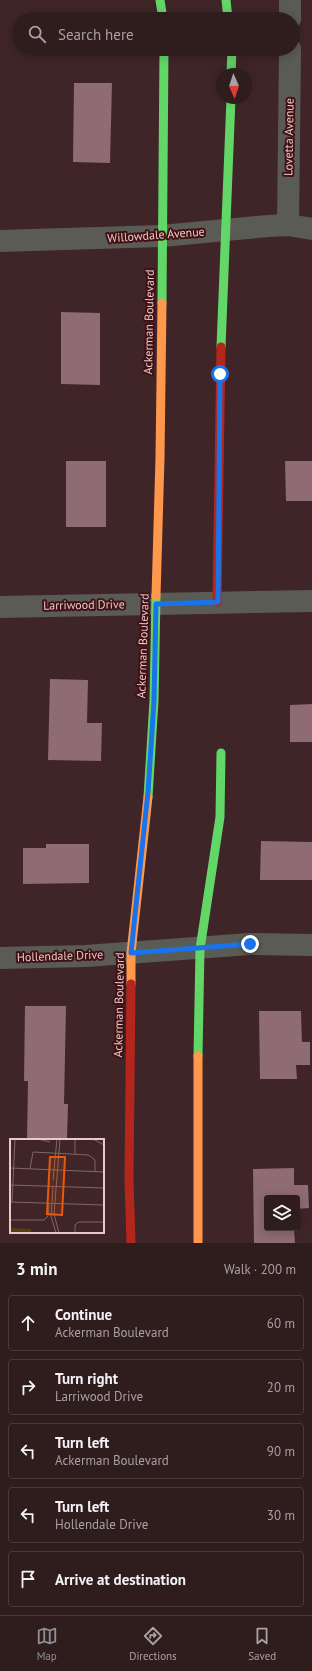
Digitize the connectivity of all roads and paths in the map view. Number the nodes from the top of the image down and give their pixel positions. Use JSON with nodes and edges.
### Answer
{"nodes":[{"id":1,"x":160,"y":0,"type":"edge"},
{"id":2,"x":226,"y":0,"type":"edge"},
{"id":3,"x":290,"y":0,"type":"edge"},
{"id":4,"x":162,"y":12,"type":"edge"},
{"id":5,"x":227,"y":12,"type":"edge"},
{"id":6,"x":290,"y":12,"type":"edge"},
{"id":7,"x":164,"y":56,"type":"edge"},
{"id":8,"x":232,"y":56,"type":"edge"},
{"id":9,"x":290,"y":56,"type":"edge"},
{"id":10,"x":231,"y":68,"type":"edge"},
{"id":11,"x":231,"y":104,"type":"edge"},
{"id":12,"x":288,"y":225,"type":"junction"},
{"id":13,"x":227,"y":229,"type":"junction"},
{"id":14,"x":312,"y":230,"type":"edge"},
{"id":15,"x":162,"y":236,"type":"junction"},
{"id":16,"x":0,"y":241,"type":"edge"},
{"id":17,"x":312,"y":601,"type":"edge"},
{"id":18,"x":218,"y":602,"type":"junction"},
{"id":19,"x":156,"y":604,"type":"junction"},
{"id":20,"x":0,"y":607,"type":"edge"},
{"id":21,"x":221,"y":753,"type":"dead end"},
{"id":22,"x":312,"y":945,"type":"edge"},
{"id":23,"x":200,"y":949,"type":"junction"},
{"id":24,"x":131,"y":953,"type":"junction"},
{"id":25,"x":0,"y":958,"type":"edge"},
{"id":26,"x":131,"y":1243,"type":"edge"},
{"id":27,"x":198,"y":1243,"type":"edge"}],
"edges":[{"from":1,"to":4,"type":"street"},
{"from":2,"to":5,"type":"street"},
{"from":3,"to":6,"type":"street"},
{"from":7,"to":15,"type":"street","name":"Ackerman Boulevard"},
{"from":8,"to":10,"type":"street"},
{"from":9,"to":12,"type":"street","name":"Lovetta Avenue"},
{"from":11,"to":13,"type":"street"},
{"from":12,"to":13,"type":"street","name":"Willowdale Avenue"},
{"from":12,"to":14,"type":"street","name":"Willowdale Avenue"},
{"from":13,"to":15,"type":"street","name":"Willowdale Avenue"},
{"from":13,"to":18,"type":"street"},
{"from":15,"to":16,"type":"street","name":"Willowdale Avenue"},
{"from":15,"to":19,"type":"street","name":"Ackerman Boulevard"},
{"from":17,"to":18,"type":"street","name":"Larriwood Drive"},
{"from":18,"to":19,"type":"street","name":"Larriwood Drive"},
{"from":19,"to":20,"type":"street","name":"Larriwood Drive"},
{"from":19,"to":24,"type":"street","name":"Ackerman Boulevard"},
{"from":21,"to":23,"type":"street"},
{"from":22,"to":23,"type":"street","name":"Hollendale Drive"},
{"from":23,"to":24,"type":"street","name":"Hollendale Drive"},
{"from":23,"to":27,"type":"street"},
{"from":24,"to":25,"type":"street","name":"Hollendale Drive"},
{"from":24,"to":26,"type":"street","name":"Ackerman Boulevard"}]}
